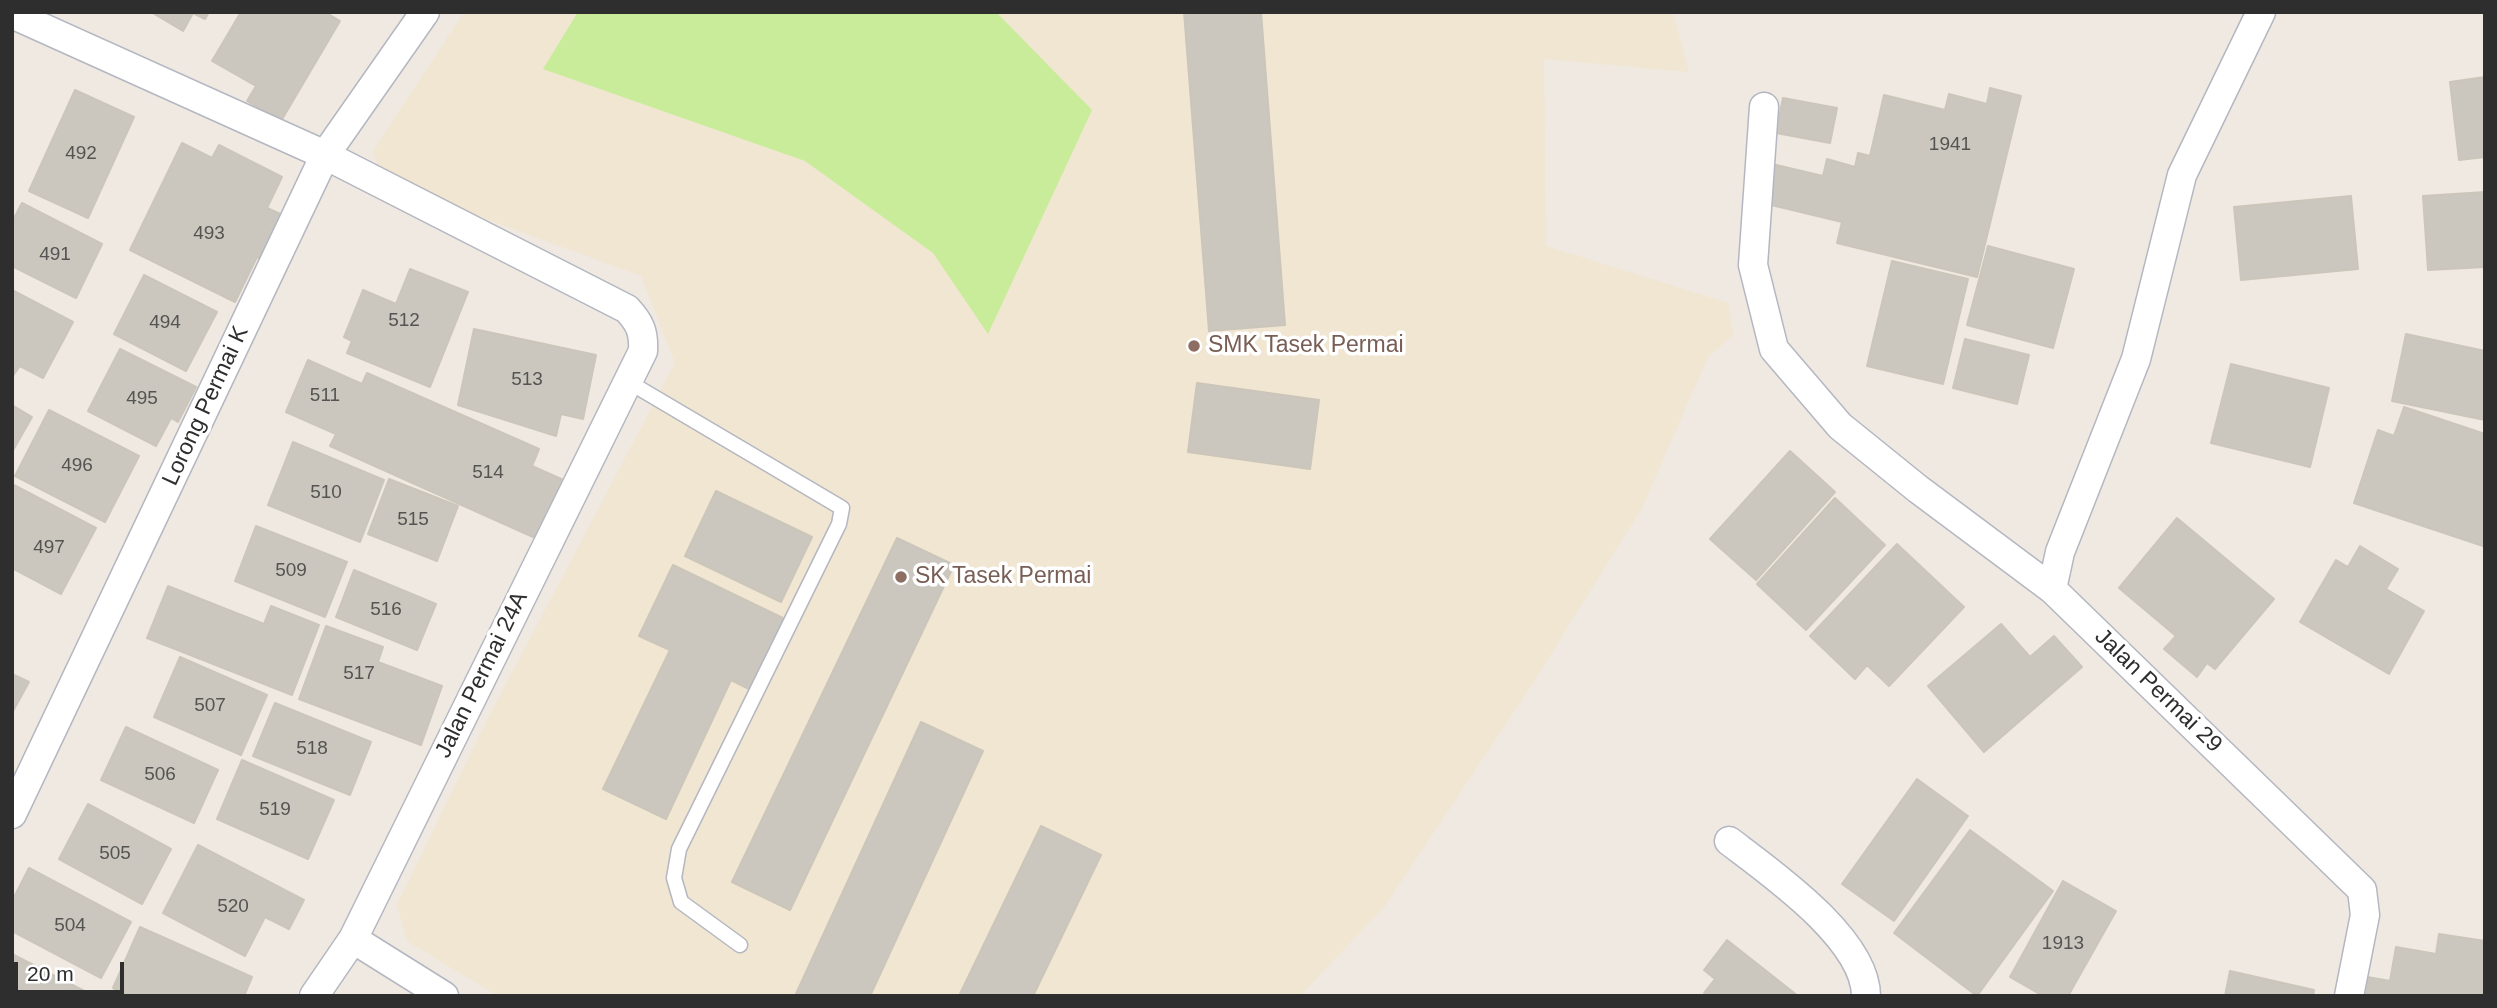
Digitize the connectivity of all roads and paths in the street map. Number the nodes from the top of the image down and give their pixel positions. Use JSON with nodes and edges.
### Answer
{"nodes":[{"id":1,"x":425,"y":12,"type":"edge"},
{"id":2,"x":2261,"y":12,"type":"edge"},
{"id":3,"x":12,"y":14,"type":"edge"},
{"id":4,"x":1765,"y":107,"type":"dead end"},
{"id":5,"x":326,"y":155,"type":"junction"},
{"id":6,"x":627,"y":381,"type":"junction"},
{"id":7,"x":2052,"y":589,"type":"junction"},
{"id":8,"x":12,"y":814,"type":"edge"},
{"id":9,"x":1729,"y":841,"type":"dead end"},
{"id":10,"x":353,"y":939,"type":"junction"},
{"id":11,"x":740,"y":945,"type":"dead end"},
{"id":12,"x":314,"y":996,"type":"edge"},
{"id":13,"x":444,"y":996,"type":"edge"},
{"id":14,"x":1867,"y":996,"type":"edge"},
{"id":15,"x":2349,"y":996,"type":"edge"}],
"edges":[{"from":1,"to":5,"type":"street","name":"Lorong Permai K"},
{"from":2,"to":7,"type":"street"},
{"from":3,"to":5,"type":"street"},
{"from":4,"to":7,"type":"street","name":"Jalan Permai 29"},
{"from":5,"to":6,"type":"street","name":"Jalan Permai 24A"},
{"from":5,"to":8,"type":"street","name":"Lorong Permai K"},
{"from":6,"to":10,"type":"street","name":"Jalan Permai 24A"},
{"from":6,"to":11,"type":"lane"},
{"from":7,"to":15,"type":"street","name":"Jalan Permai 29"},
{"from":9,"to":14,"type":"street"},
{"from":10,"to":12,"type":"street","name":"Jalan Permai 24A"},
{"from":10,"to":13,"type":"street"}]}
